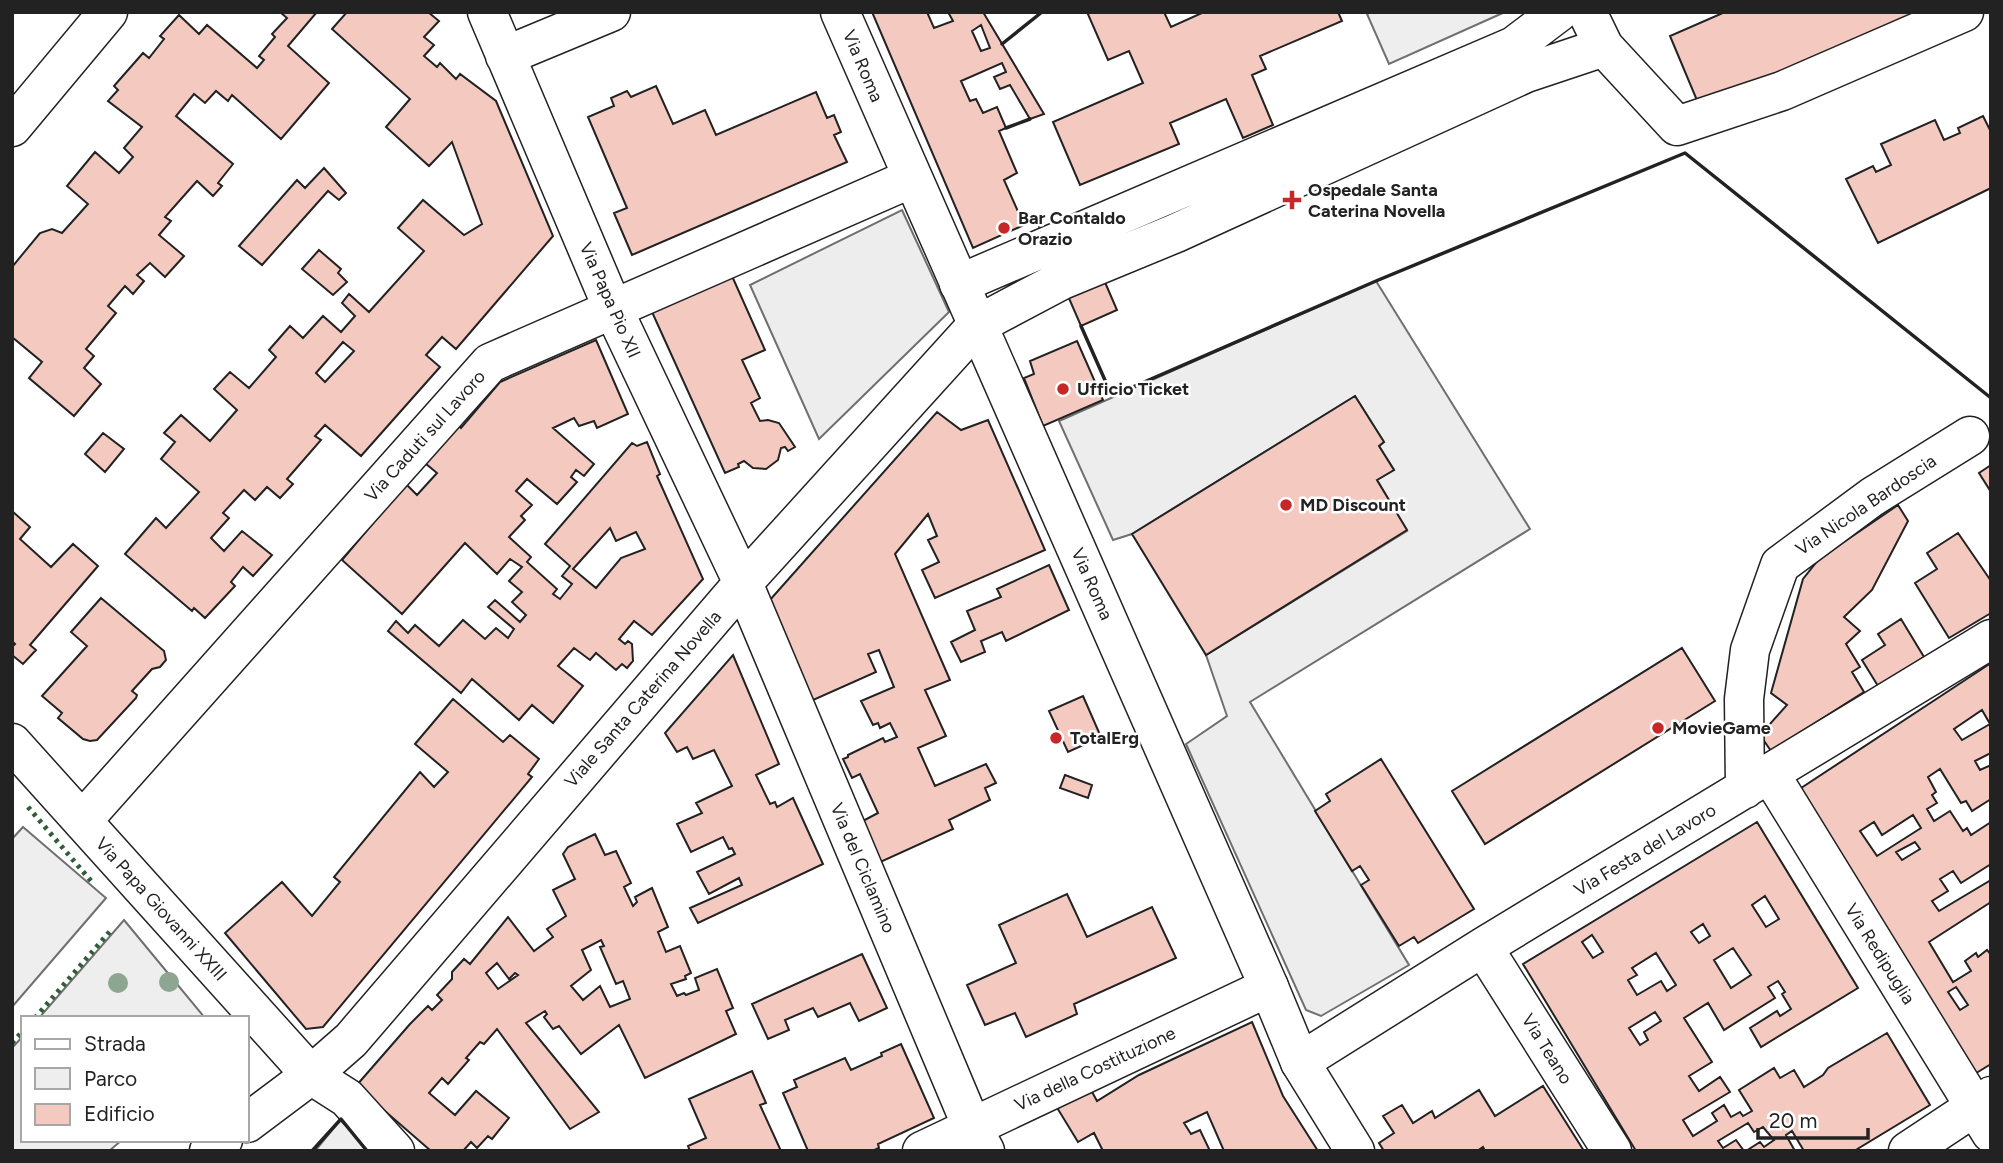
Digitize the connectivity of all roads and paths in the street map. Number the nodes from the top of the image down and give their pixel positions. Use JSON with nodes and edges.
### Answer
{"nodes":[{"id":1,"x":108,"y":12,"type":"edge"},
{"id":2,"x":487,"y":12,"type":"edge"},
{"id":3,"x":611,"y":12,"type":"edge"},
{"id":4,"x":840,"y":12,"type":"edge"},
{"id":5,"x":1559,"y":12,"type":"edge"},
{"id":6,"x":1587,"y":12,"type":"edge"},
{"id":7,"x":1965,"y":12,"type":"edge"},
{"id":8,"x":1604,"y":47,"type":"junction"},
{"id":9,"x":505,"y":56,"type":"junction"},
{"id":10,"x":12,"y":127,"type":"edge"},
{"id":11,"x":912,"y":178,"type":"junction"},
{"id":12,"x":1008,"y":264,"type":"junction"},
{"id":13,"x":959,"y":284,"type":"junction"},
{"id":14,"x":1024,"y":299,"type":"junction"},
{"id":15,"x":613,"y":309,"type":"junction"},
{"id":16,"x":977,"y":325,"type":"junction"},
{"id":17,"x":1970,"y":436,"type":"dead end"},
{"id":18,"x":743,"y":583,"type":"junction"},
{"id":19,"x":1991,"y":639,"type":"edge"},
{"id":20,"x":12,"y":743,"type":"edge"},
{"id":21,"x":1758,"y":782,"type":"junction"},
{"id":22,"x":82,"y":821,"type":"junction"},
{"id":23,"x":1483,"y":947,"type":"junction"},
{"id":24,"x":1269,"y":987,"type":"junction"},
{"id":25,"x":1300,"y":1062,"type":"junction"},
{"id":26,"x":311,"y":1075,"type":"junction"},
{"id":27,"x":1985,"y":1112,"type":"edge"},
{"id":28,"x":248,"y":1122,"type":"edge"},
{"id":29,"x":979,"y":1139,"type":"edge"},
{"id":30,"x":249,"y":1151,"type":"edge"},
{"id":31,"x":395,"y":1151,"type":"edge"},
{"id":32,"x":922,"y":1151,"type":"edge"},
{"id":33,"x":1355,"y":1151,"type":"edge"},
{"id":34,"x":1612,"y":1151,"type":"edge"},
{"id":35,"x":1908,"y":1151,"type":"edge"}],
"edges":[{"from":1,"to":10,"type":"street"},
{"from":2,"to":9,"type":"street","name":"Via Papa Pio XII"},
{"from":3,"to":9,"type":"street"},
{"from":4,"to":11,"type":"street","name":"Via Roma"},
{"from":5,"to":12,"type":"street"},
{"from":6,"to":8,"type":"street"},
{"from":7,"to":8,"type":"street"},
{"from":8,"to":14,"type":"street","name":"Viale Santa Caterina Novella"},
{"from":9,"to":15,"type":"street","name":"Via Papa Pio XII"},
{"from":11,"to":13,"type":"street","name":"Via Roma"},
{"from":11,"to":15,"type":"street","name":"Via Caduti sul Lavoro"},
{"from":12,"to":13,"type":"street"},
{"from":12,"to":14,"type":"street"},
{"from":13,"to":16,"type":"street","name":"Via Roma"},
{"from":14,"to":16,"type":"street","name":"Viale Santa Caterina Novella"},
{"from":15,"to":18,"type":"street","name":"Via Papa Pio XII"},
{"from":15,"to":22,"type":"street","name":"Via Caduti sul Lavoro"},
{"from":16,"to":18,"type":"street","name":"Viale Santa Caterina Novella"},
{"from":16,"to":24,"type":"street","name":"Via Roma"},
{"from":17,"to":21,"type":"street","name":"Via Nicola Bardoscia"},
{"from":18,"to":26,"type":"street","name":"Viale Santa Caterina Novella"},
{"from":18,"to":29,"type":"street","name":"Via del Ciclamino"},
{"from":19,"to":21,"type":"street","name":"Via Festa del Lavoro"},
{"from":20,"to":22,"type":"street","name":"Via Papa Giovanni XXIII"},
{"from":21,"to":23,"type":"street","name":"Via Festa del Lavoro"},
{"from":21,"to":27,"type":"street","name":"Via Redipuglia"},
{"from":22,"to":26,"type":"street","name":"Via Papa Giovanni XXIII"},
{"from":23,"to":25,"type":"street","name":"Via Festa del Lavoro"},
{"from":23,"to":34,"type":"street","name":"Via Teano"},
{"from":24,"to":25,"type":"street","name":"Via Roma"},
{"from":24,"to":29,"type":"street","name":"Via della Costituzione"},
{"from":25,"to":33,"type":"street","name":"Via Roma"},
{"from":26,"to":28,"type":"street","name":"Viale Santa Caterina Novella"},
{"from":26,"to":30,"type":"street","name":"Viale Santa Caterina Novella"},
{"from":26,"to":31,"type":"street","name":"Via Papa Giovanni XXIII"},
{"from":27,"to":35,"type":"street"},
{"from":29,"to":32,"type":"street","name":"Via della Costituzione"}]}
